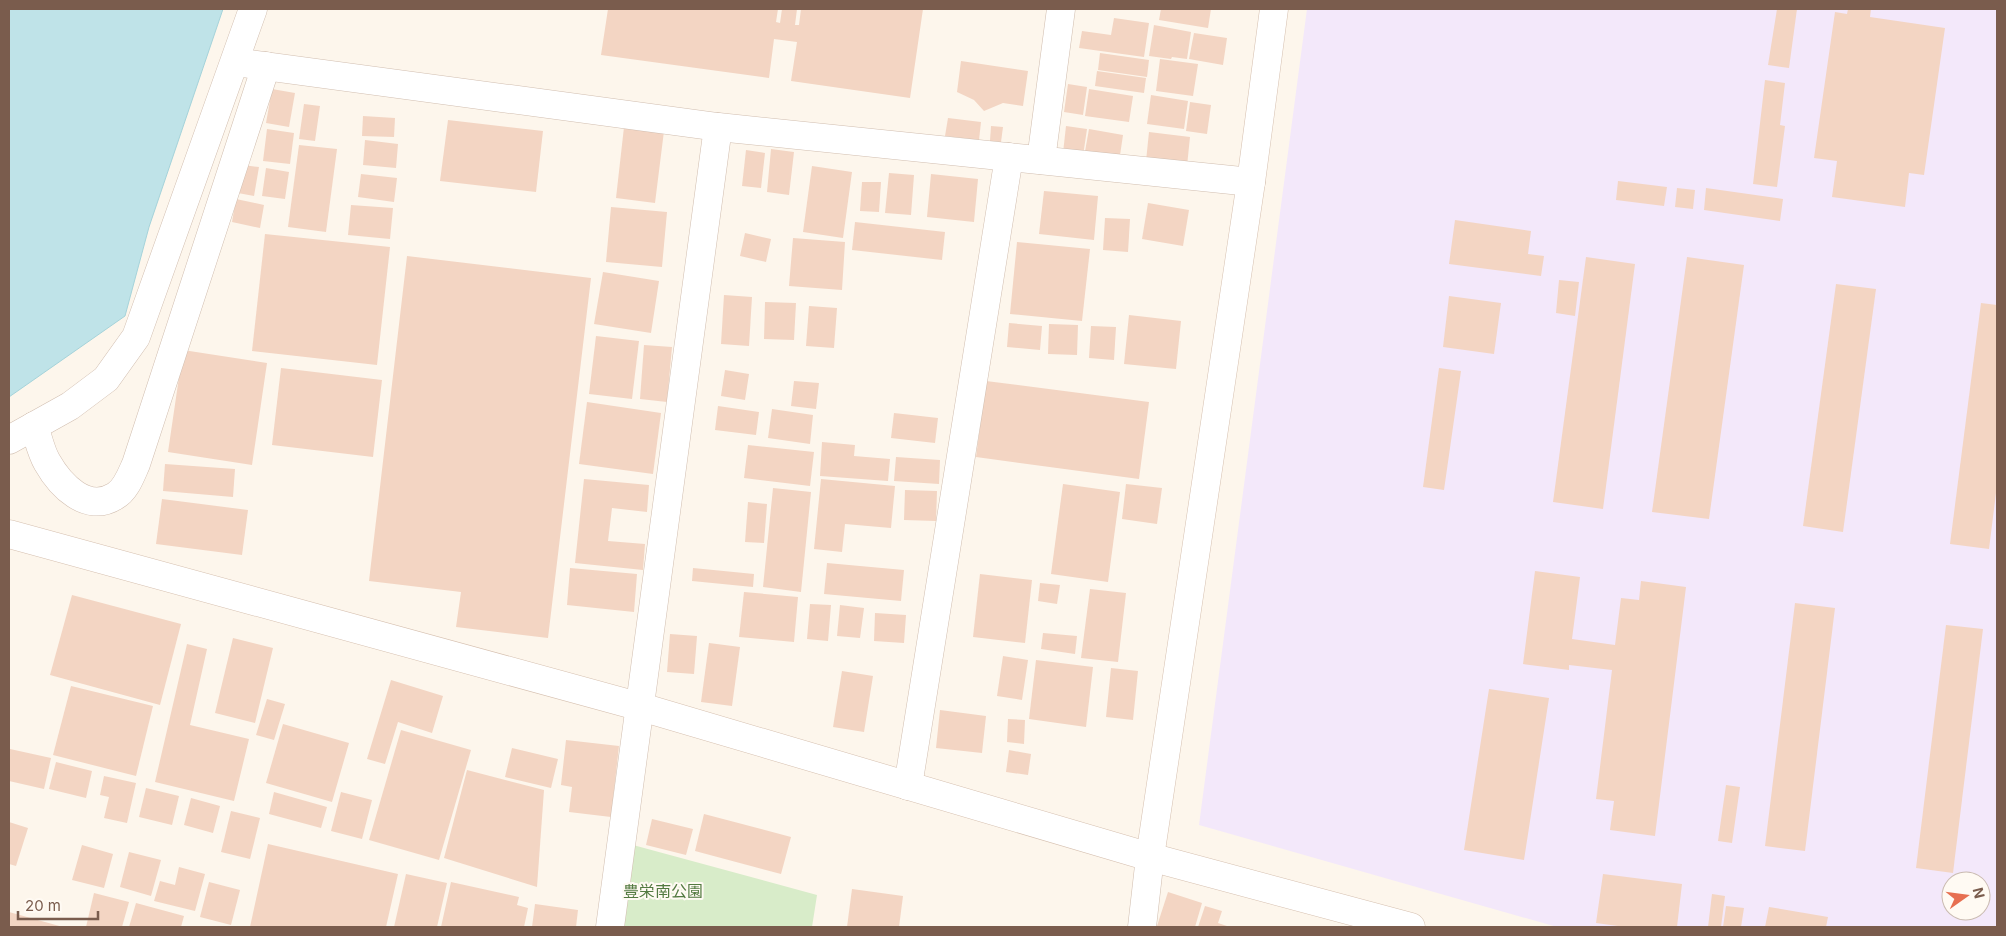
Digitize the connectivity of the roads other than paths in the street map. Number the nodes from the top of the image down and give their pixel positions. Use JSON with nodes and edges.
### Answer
{"nodes":[{"id":1,"x":253,"y":9,"type":"edge"},
{"id":2,"x":1061,"y":9,"type":"edge"},
{"id":3,"x":1274,"y":9,"type":"edge"},
{"id":4,"x":235,"y":62,"type":"junction"},
{"id":5,"x":266,"y":66,"type":"junction"},
{"id":6,"x":718,"y":127,"type":"junction"},
{"id":7,"x":1009,"y":157,"type":"junction"},
{"id":8,"x":1041,"y":160,"type":"junction"},
{"id":9,"x":1251,"y":182,"type":"junction"},
{"id":10,"x":34,"y":426,"type":"junction"},
{"id":11,"x":9,"y":440,"type":"edge"},
{"id":12,"x":9,"y":534,"type":"edge"},
{"id":13,"x":641,"y":707,"type":"junction"},
{"id":14,"x":908,"y":786,"type":"junction"},
{"id":15,"x":1150,"y":857,"type":"junction"},
{"id":16,"x":610,"y":927,"type":"edge"},
{"id":17,"x":1142,"y":927,"type":"edge"},
{"id":18,"x":1411,"y":927,"type":"edge"}],
"edges":[{"from":1,"to":4,"type":"street"},
{"from":2,"to":8,"type":"street"},
{"from":3,"to":9,"type":"street"},
{"from":4,"to":5,"type":"street"},
{"from":4,"to":10,"type":"street"},
{"from":5,"to":6,"type":"street"},
{"from":5,"to":10,"type":"street"},
{"from":6,"to":7,"type":"street"},
{"from":6,"to":13,"type":"street"},
{"from":7,"to":8,"type":"street"},
{"from":7,"to":14,"type":"street"},
{"from":8,"to":9,"type":"street"},
{"from":9,"to":15,"type":"street"},
{"from":10,"to":11,"type":"street"},
{"from":12,"to":13,"type":"street"},
{"from":13,"to":14,"type":"street"},
{"from":13,"to":16,"type":"street"},
{"from":14,"to":15,"type":"street"},
{"from":15,"to":17,"type":"street"},
{"from":15,"to":18,"type":"street"}]}
